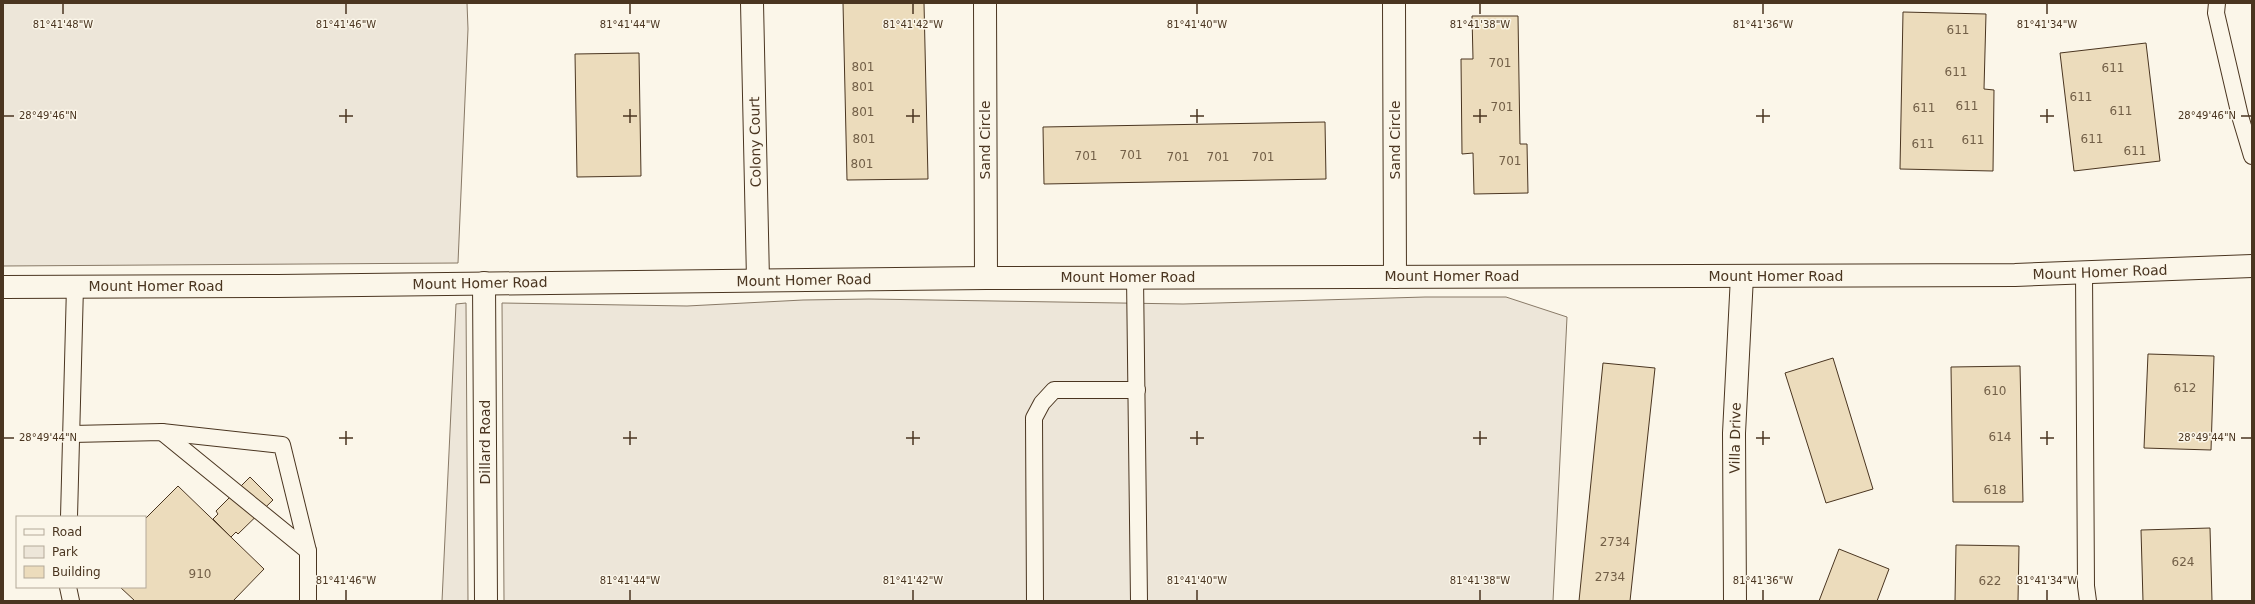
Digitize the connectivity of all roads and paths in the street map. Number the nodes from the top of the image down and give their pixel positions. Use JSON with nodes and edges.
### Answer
{"nodes":[{"id":1,"x":752,"y":3,"type":"edge"},
{"id":2,"x":985,"y":3,"type":"edge"},
{"id":3,"x":1394,"y":3,"type":"edge"},
{"id":4,"x":2217,"y":3,"type":"edge"},
{"id":5,"x":2252,"y":156,"type":"edge"},
{"id":6,"x":2252,"y":266,"type":"edge"},
{"id":7,"x":2084,"y":272,"type":"junction"},
{"id":8,"x":1742,"y":276,"type":"junction"},
{"id":9,"x":1135,"y":277,"type":"junction"},
{"id":10,"x":1395,"y":277,"type":"junction"},
{"id":11,"x":986,"y":278,"type":"junction"},
{"id":12,"x":758,"y":280,"type":"junction"},
{"id":13,"x":484,"y":283,"type":"junction"},
{"id":14,"x":75,"y":286,"type":"junction"},
{"id":15,"x":3,"y":287,"type":"edge"},
{"id":16,"x":1136,"y":390,"type":"junction"},
{"id":17,"x":162,"y":432,"type":"junction"},
{"id":18,"x":72,"y":434,"type":"junction"},
{"id":19,"x":69,"y":516,"type":"edge"},
{"id":20,"x":308,"y":551,"type":"junction"},
{"id":21,"x":68,"y":588,"type":"edge"},
{"id":22,"x":71,"y":601,"type":"edge"},
{"id":23,"x":308,"y":601,"type":"edge"},
{"id":24,"x":486,"y":601,"type":"edge"},
{"id":25,"x":1035,"y":601,"type":"edge"},
{"id":26,"x":1139,"y":601,"type":"edge"},
{"id":27,"x":1735,"y":601,"type":"edge"},
{"id":28,"x":2088,"y":601,"type":"edge"}],
"edges":[{"from":1,"to":12,"type":"street","name":"Colony Court"},
{"from":2,"to":11,"type":"street","name":"Sand Circle"},
{"from":3,"to":10,"type":"street","name":"Sand Circle"},
{"from":4,"to":5,"type":"lane"},
{"from":6,"to":7,"type":"street","name":"Mount Homer Road"},
{"from":7,"to":8,"type":"street","name":"Mount Homer Road"},
{"from":7,"to":28,"type":"lane"},
{"from":8,"to":10,"type":"street","name":"Mount Homer Road"},
{"from":8,"to":27,"type":"street","name":"Villa Drive"},
{"from":9,"to":10,"type":"street","name":"Mount Homer Road"},
{"from":9,"to":11,"type":"street","name":"Mount Homer Road"},
{"from":9,"to":16,"type":"lane"},
{"from":11,"to":12,"type":"street","name":"Mount Homer Road"},
{"from":12,"to":13,"type":"street","name":"Mount Homer Road"},
{"from":13,"to":14,"type":"street","name":"Mount Homer Road"},
{"from":13,"to":24,"type":"street","name":"Dillard Road"},
{"from":14,"to":15,"type":"street","name":"Mount Homer Road"},
{"from":14,"to":18,"type":"lane"},
{"from":16,"to":25,"type":"lane"},
{"from":16,"to":26,"type":"lane"},
{"from":17,"to":18,"type":"lane"},
{"from":17,"to":20,"type":"lane"},
{"from":17,"to":20,"type":"lane"},
{"from":18,"to":19,"type":"lane"},
{"from":20,"to":23,"type":"lane"},
{"from":21,"to":22,"type":"lane"}]}
